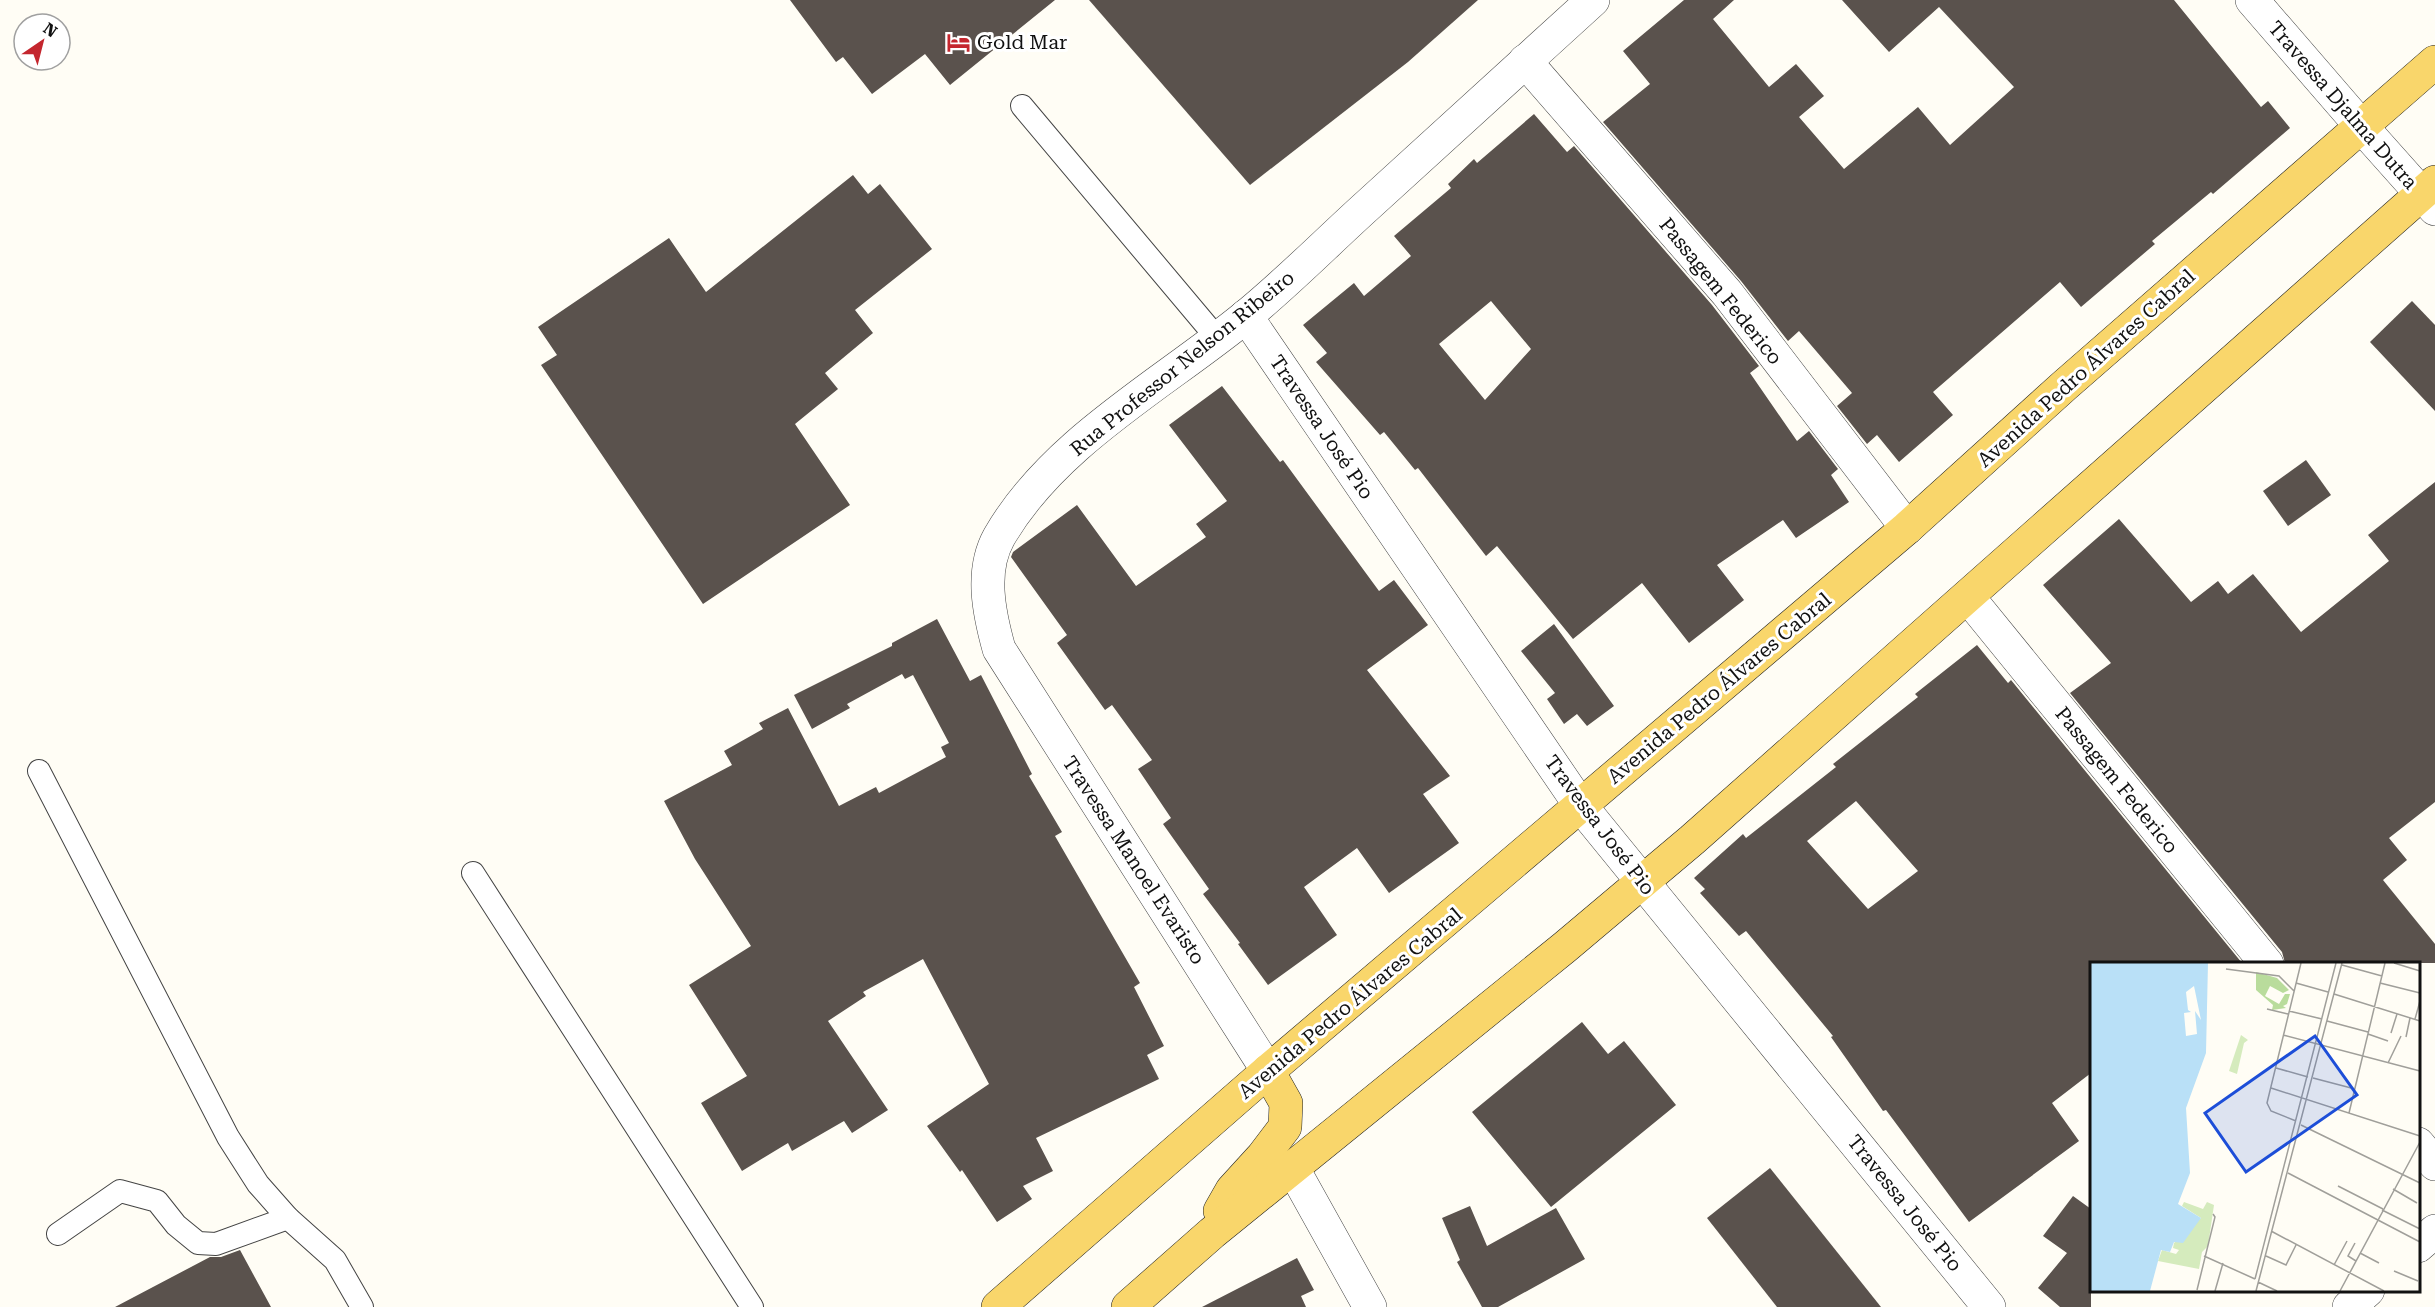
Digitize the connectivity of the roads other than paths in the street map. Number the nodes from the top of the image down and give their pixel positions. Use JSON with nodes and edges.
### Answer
{"nodes":[{"id":1,"x":1593,"y":0,"type":"edge"},
{"id":2,"x":2252,"y":0,"type":"edge"},
{"id":3,"x":1526,"y":62,"type":"junction"},
{"id":4,"x":2435,"y":62,"type":"edge"},
{"id":5,"x":1022,"y":106,"type":"dead end"},
{"id":6,"x":2361,"y":126,"type":"junction"},
{"id":7,"x":2430,"y":195,"type":"edge"},
{"id":8,"x":1246,"y":316,"type":"junction"},
{"id":9,"x":1217,"y":338,"type":"junction"},
{"id":10,"x":1906,"y":528,"type":"junction"},
{"id":11,"x":1968,"y":597,"type":"junction"},
{"id":12,"x":999,"y":649,"type":"joint"},
{"id":13,"x":39,"y":771,"type":"dead end"},
{"id":14,"x":1580,"y":805,"type":"junction"},
{"id":15,"x":473,"y":873,"type":"dead end"},
{"id":16,"x":1641,"y":882,"type":"junction"},
{"id":17,"x":2266,"y":962,"type":"edge"},
{"id":18,"x":1268,"y":1071,"type":"junction"},
{"id":19,"x":2420,"y":1146,"type":"edge"},
{"id":20,"x":2435,"y":1164,"type":"edge"},
{"id":21,"x":1292,"y":1167,"type":"junction"},
{"id":22,"x":288,"y":1218,"type":"junction"},
{"id":23,"x":2435,"y":1231,"type":"edge"},
{"id":24,"x":1212,"y":1233,"type":"junction"},
{"id":25,"x":58,"y":1234,"type":"dead end"},
{"id":26,"x":2420,"y":1244,"type":"edge"},
{"id":27,"x":2366,"y":1292,"type":"edge"},
{"id":28,"x":362,"y":1307,"type":"edge"},
{"id":29,"x":752,"y":1307,"type":"edge"},
{"id":30,"x":998,"y":1307,"type":"edge"},
{"id":31,"x":1128,"y":1307,"type":"edge"},
{"id":32,"x":1370,"y":1307,"type":"edge"},
{"id":33,"x":1989,"y":1307,"type":"edge"},
{"id":34,"x":2349,"y":1307,"type":"edge"}],
"edges":[{"from":1,"to":3,"type":"street","name":"Rua Professor Nelson Ribeiro"},
{"from":2,"to":6,"type":"street","name":"Travessa Djalma Dutra"},
{"from":3,"to":8,"type":"street","name":"Rua Professor Nelson Ribeiro"},
{"from":3,"to":10,"type":"street","name":"Passagem Federico"},
{"from":4,"to":6,"type":"main road","name":"Avenida Pedro Álvares Cabral"},
{"from":5,"to":9,"type":"lane"},
{"from":6,"to":7,"type":"street","name":"Travessa Djalma Dutra"},
{"from":6,"to":10,"type":"main road","name":"Avenida Pedro Álvares Cabral"},
{"from":7,"to":11,"type":"main road"},
{"from":8,"to":9,"type":"street","name":"Rua Professor Nelson Ribeiro"},
{"from":8,"to":14,"type":"street","name":"Travessa José Pio"},
{"from":9,"to":12,"type":"street","name":"Rua Professor Nelson Ribeiro"},
{"from":10,"to":14,"type":"main road","name":"Avenida Pedro Álvares Cabral"},
{"from":11,"to":16,"type":"main road"},
{"from":11,"to":17,"type":"street","name":"Passagem Federico"},
{"from":12,"to":18,"type":"street","name":"Travessa Manoel Evaristo"},
{"from":13,"to":22,"type":"lane"},
{"from":14,"to":16,"type":"street","name":"Travessa José Pio"},
{"from":14,"to":18,"type":"main road","name":"Avenida Pedro Álvares Cabral"},
{"from":15,"to":29,"type":"lane"},
{"from":16,"to":21,"type":"main road"},
{"from":16,"to":33,"type":"street","name":"Travessa José Pio"},
{"from":18,"to":24,"type":"main road"},
{"from":18,"to":30,"type":"main road","name":"Avenida Pedro Álvares Cabral"},
{"from":19,"to":20,"type":"street"},
{"from":21,"to":24,"type":"main road"},
{"from":21,"to":32,"type":"street"},
{"from":22,"to":25,"type":"lane"},
{"from":22,"to":28,"type":"lane"},
{"from":23,"to":26,"type":"street"},
{"from":24,"to":31,"type":"main road"},
{"from":27,"to":34,"type":"street"}]}
